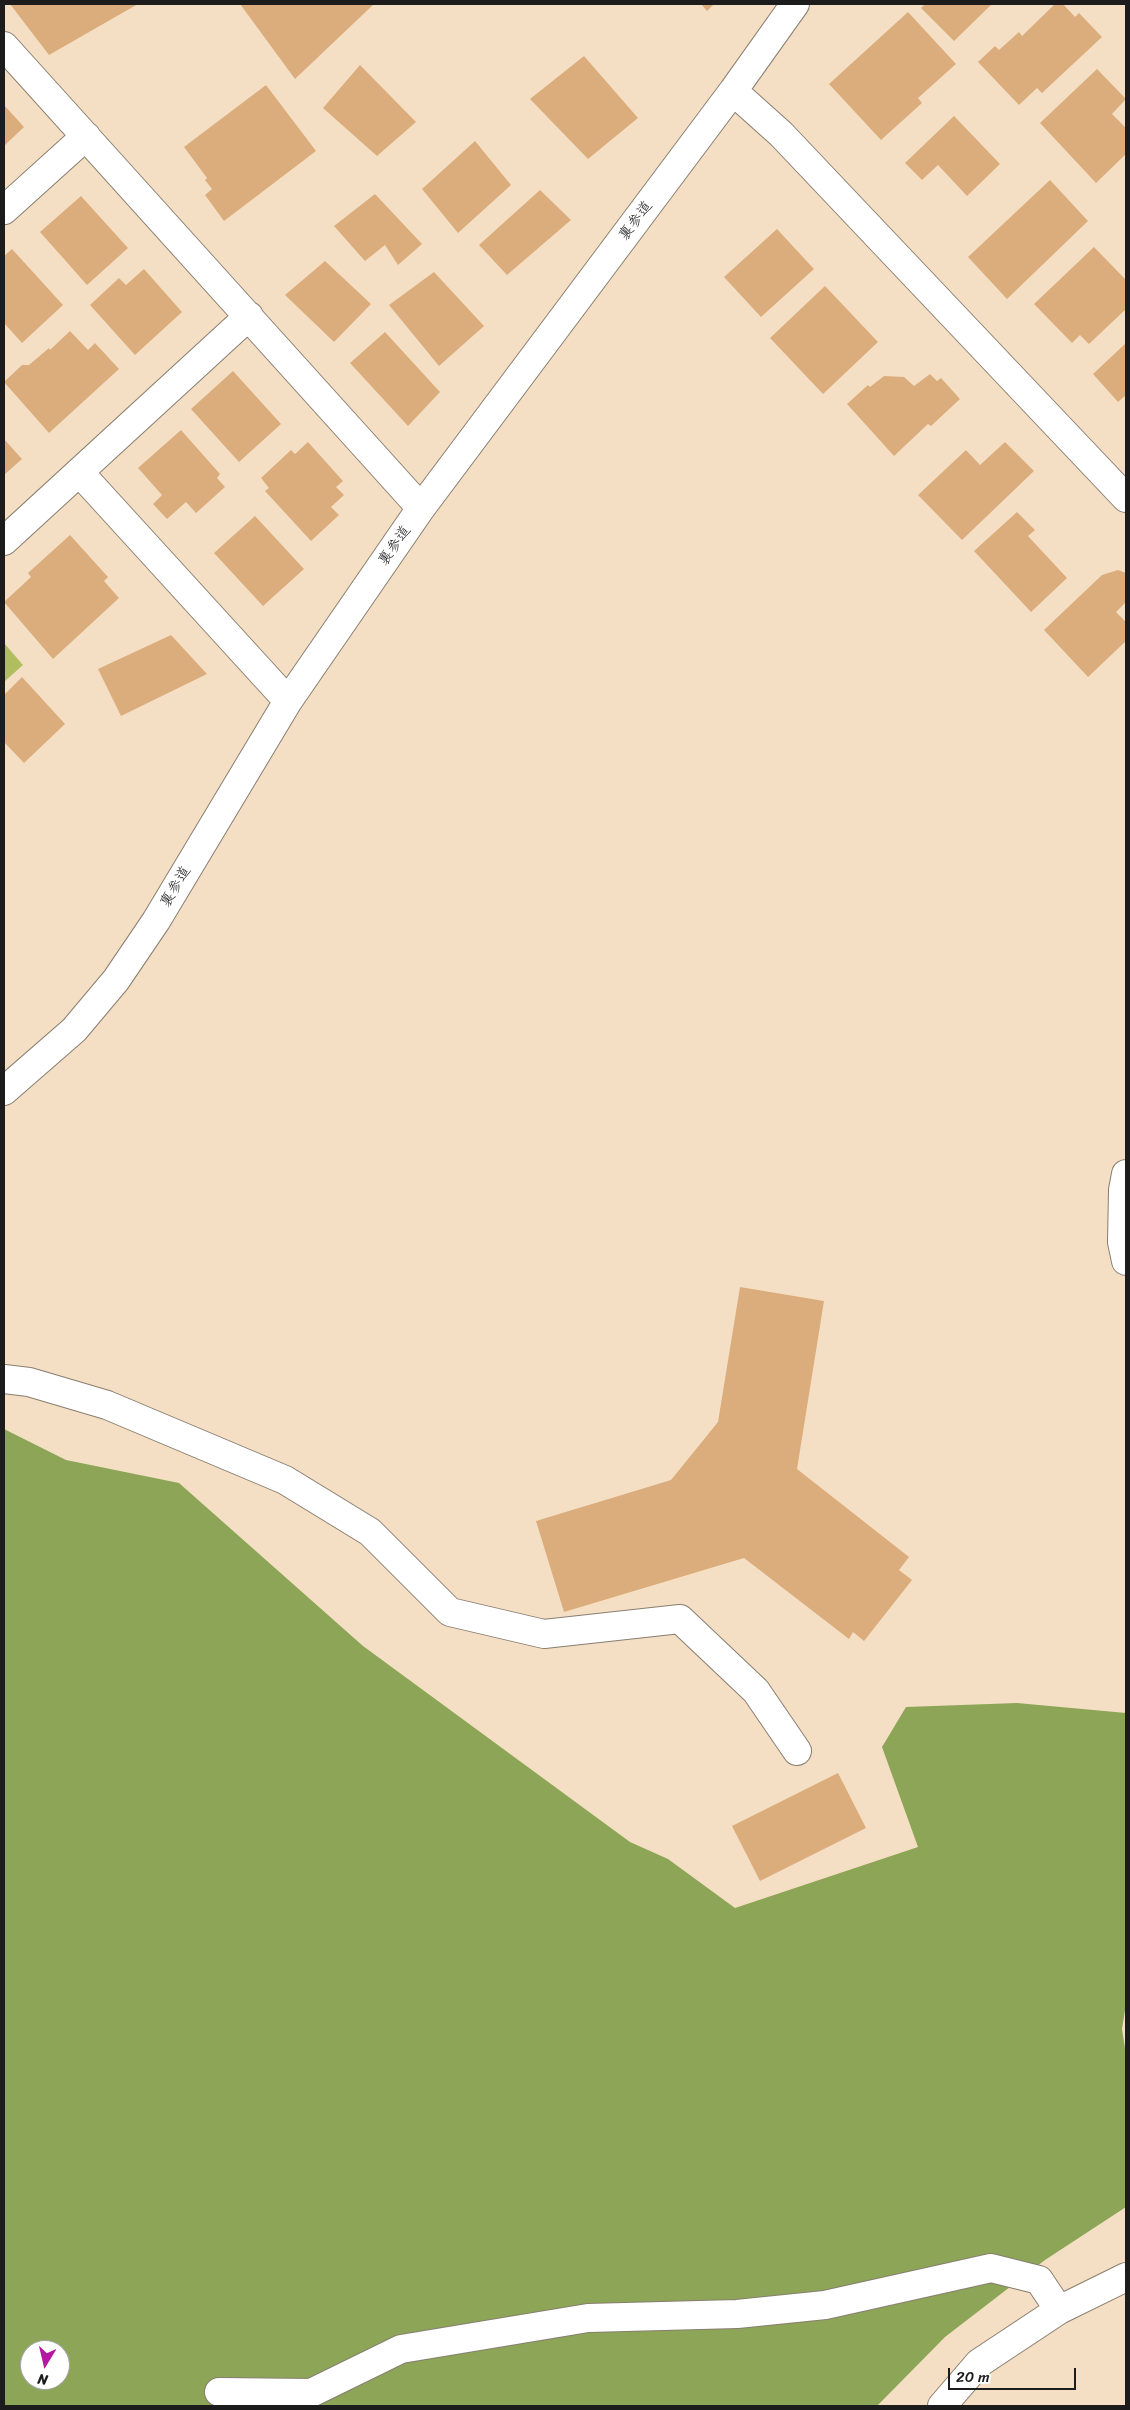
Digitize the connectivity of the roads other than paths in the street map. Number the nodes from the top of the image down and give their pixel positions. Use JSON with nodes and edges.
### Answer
{"nodes":[{"id":1,"x":795,"y":4,"type":"edge"},
{"id":2,"x":4,"y":46,"type":"edge"},
{"id":3,"x":733,"y":91,"type":"junction"},
{"id":4,"x":86,"y":136,"type":"junction"},
{"id":5,"x":4,"y":210,"type":"edge"},
{"id":6,"x":249,"y":316,"type":"junction"},
{"id":7,"x":80,"y":473,"type":"junction"},
{"id":8,"x":1126,"y":498,"type":"edge"},
{"id":9,"x":421,"y":508,"type":"junction"},
{"id":10,"x":4,"y":541,"type":"edge"},
{"id":11,"x":288,"y":701,"type":"junction"},
{"id":12,"x":4,"y":1091,"type":"edge"},
{"id":13,"x":1126,"y":1174,"type":"edge"},
{"id":14,"x":1126,"y":1261,"type":"edge"},
{"id":15,"x":4,"y":1379,"type":"edge"},
{"id":16,"x":797,"y":1751,"type":"dead end"},
{"id":17,"x":1126,"y":2277,"type":"edge"},
{"id":18,"x":1059,"y":2310,"type":"junction"},
{"id":19,"x":218,"y":2392,"type":"dead end"},
{"id":20,"x":942,"y":2406,"type":"edge"}],
"edges":[{"from":1,"to":3,"type":"street","name":"裏参道"},
{"from":2,"to":4,"type":"street"},
{"from":3,"to":8,"type":"street"},
{"from":3,"to":9,"type":"street","name":"裏参道"},
{"from":4,"to":5,"type":"street"},
{"from":4,"to":6,"type":"street"},
{"from":6,"to":7,"type":"street"},
{"from":6,"to":9,"type":"street"},
{"from":7,"to":10,"type":"street"},
{"from":7,"to":11,"type":"street"},
{"from":9,"to":11,"type":"street","name":"裏参道"},
{"from":11,"to":12,"type":"street","name":"裏参道"},
{"from":13,"to":14,"type":"street"},
{"from":15,"to":16,"type":"street"},
{"from":17,"to":18,"type":"street"},
{"from":18,"to":19,"type":"street"},
{"from":18,"to":20,"type":"street"}]}
